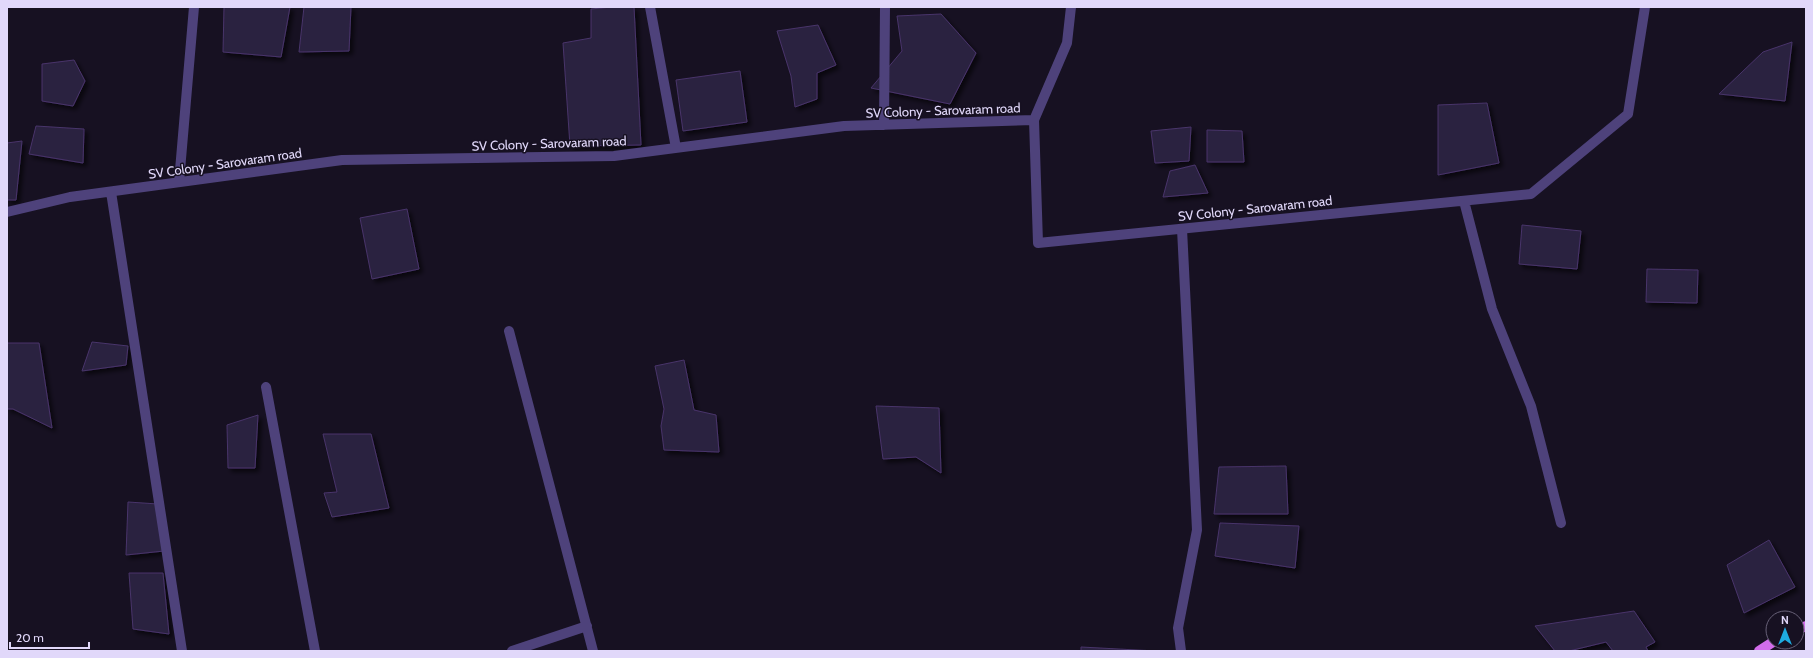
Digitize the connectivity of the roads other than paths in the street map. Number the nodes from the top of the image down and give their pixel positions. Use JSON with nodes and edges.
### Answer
{"nodes":[{"id":1,"x":194,"y":7,"type":"edge"},
{"id":2,"x":650,"y":7,"type":"edge"},
{"id":3,"x":885,"y":7,"type":"edge"},
{"id":4,"x":1071,"y":7,"type":"edge"},
{"id":5,"x":1645,"y":7,"type":"edge"},
{"id":6,"x":1034,"y":120,"type":"junction"},
{"id":7,"x":884,"y":125,"type":"junction"},
{"id":8,"x":676,"y":148,"type":"junction"},
{"id":9,"x":179,"y":182,"type":"junction"},
{"id":10,"x":111,"y":192,"type":"junction"},
{"id":11,"x":1464,"y":200,"type":"junction"},
{"id":12,"x":7,"y":212,"type":"edge"},
{"id":13,"x":1182,"y":228,"type":"junction"},
{"id":14,"x":510,"y":331,"type":"dead end"},
{"id":15,"x":266,"y":387,"type":"dead end"},
{"id":16,"x":1561,"y":523,"type":"dead end"},
{"id":17,"x":587,"y":626,"type":"junction"},
{"id":18,"x":182,"y":651,"type":"edge"},
{"id":19,"x":315,"y":651,"type":"edge"},
{"id":20,"x":512,"y":651,"type":"edge"},
{"id":21,"x":593,"y":651,"type":"edge"},
{"id":22,"x":1181,"y":651,"type":"edge"}],
"edges":[{"from":1,"to":9,"type":"street"},
{"from":2,"to":8,"type":"street"},
{"from":3,"to":7,"type":"street"},
{"from":4,"to":6,"type":"street"},
{"from":5,"to":11,"type":"street","name":"SV Colony - Sarovaram road"},
{"from":6,"to":7,"type":"street","name":"SV Colony - Sarovaram road"},
{"from":6,"to":13,"type":"street","name":"SV Colony - Sarovaram road"},
{"from":7,"to":8,"type":"street","name":"SV Colony - Sarovaram road"},
{"from":8,"to":9,"type":"street","name":"SV Colony - Sarovaram road"},
{"from":9,"to":10,"type":"street","name":"SV Colony - Sarovaram road"},
{"from":10,"to":12,"type":"street","name":"SV Colony - Sarovaram road"},
{"from":10,"to":18,"type":"street"},
{"from":11,"to":13,"type":"street","name":"SV Colony - Sarovaram road"},
{"from":11,"to":16,"type":"street"},
{"from":13,"to":22,"type":"street"},
{"from":14,"to":17,"type":"street"},
{"from":15,"to":19,"type":"street"},
{"from":17,"to":20,"type":"street"},
{"from":17,"to":21,"type":"street"}]}
